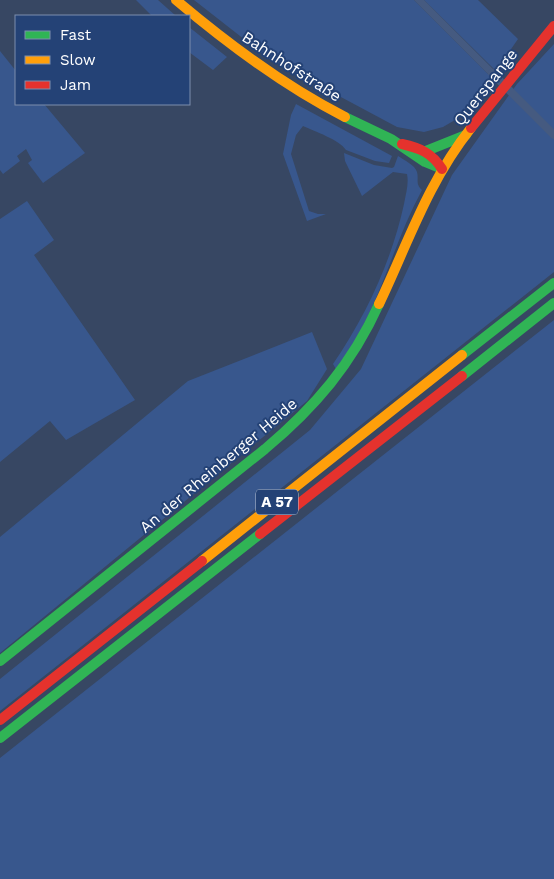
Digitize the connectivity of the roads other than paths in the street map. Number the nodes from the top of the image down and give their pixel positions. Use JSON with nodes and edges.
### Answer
{"nodes":[{"id":1,"x":176,"y":0,"type":"edge"},
{"id":2,"x":554,"y":26,"type":"edge"},
{"id":3,"x":466,"y":135,"type":"junction"},
{"id":4,"x":400,"y":144,"type":"junction"},
{"id":5,"x":426,"y":151,"type":"junction"},
{"id":6,"x":442,"y":169,"type":"junction"},
{"id":7,"x":554,"y":283,"type":"edge"},
{"id":8,"x":554,"y":304,"type":"edge"},
{"id":9,"x":0,"y":661,"type":"edge"},
{"id":10,"x":0,"y":720,"type":"edge"},
{"id":11,"x":0,"y":738,"type":"edge"}],
"edges":[{"from":1,"to":4,"type":"main road","name":"Bahnhofstraße"},
{"from":2,"to":3,"type":"main road","name":"Querspange"},
{"from":3,"to":5,"type":"main road"},
{"from":3,"to":6,"type":"main road","name":"Querspange"},
{"from":4,"to":5,"type":"main road","name":"Bahnhofstraße"},
{"from":4,"to":6,"type":"main road","name":"Bahnhofstraße"},
{"from":5,"to":6,"type":"main road"},
{"from":6,"to":9,"type":"main road","name":"An der Rheinberger Heide"},
{"from":7,"to":10,"type":"main road","number":"A 57"},
{"from":8,"to":11,"type":"main road","number":"A 57"}]}
